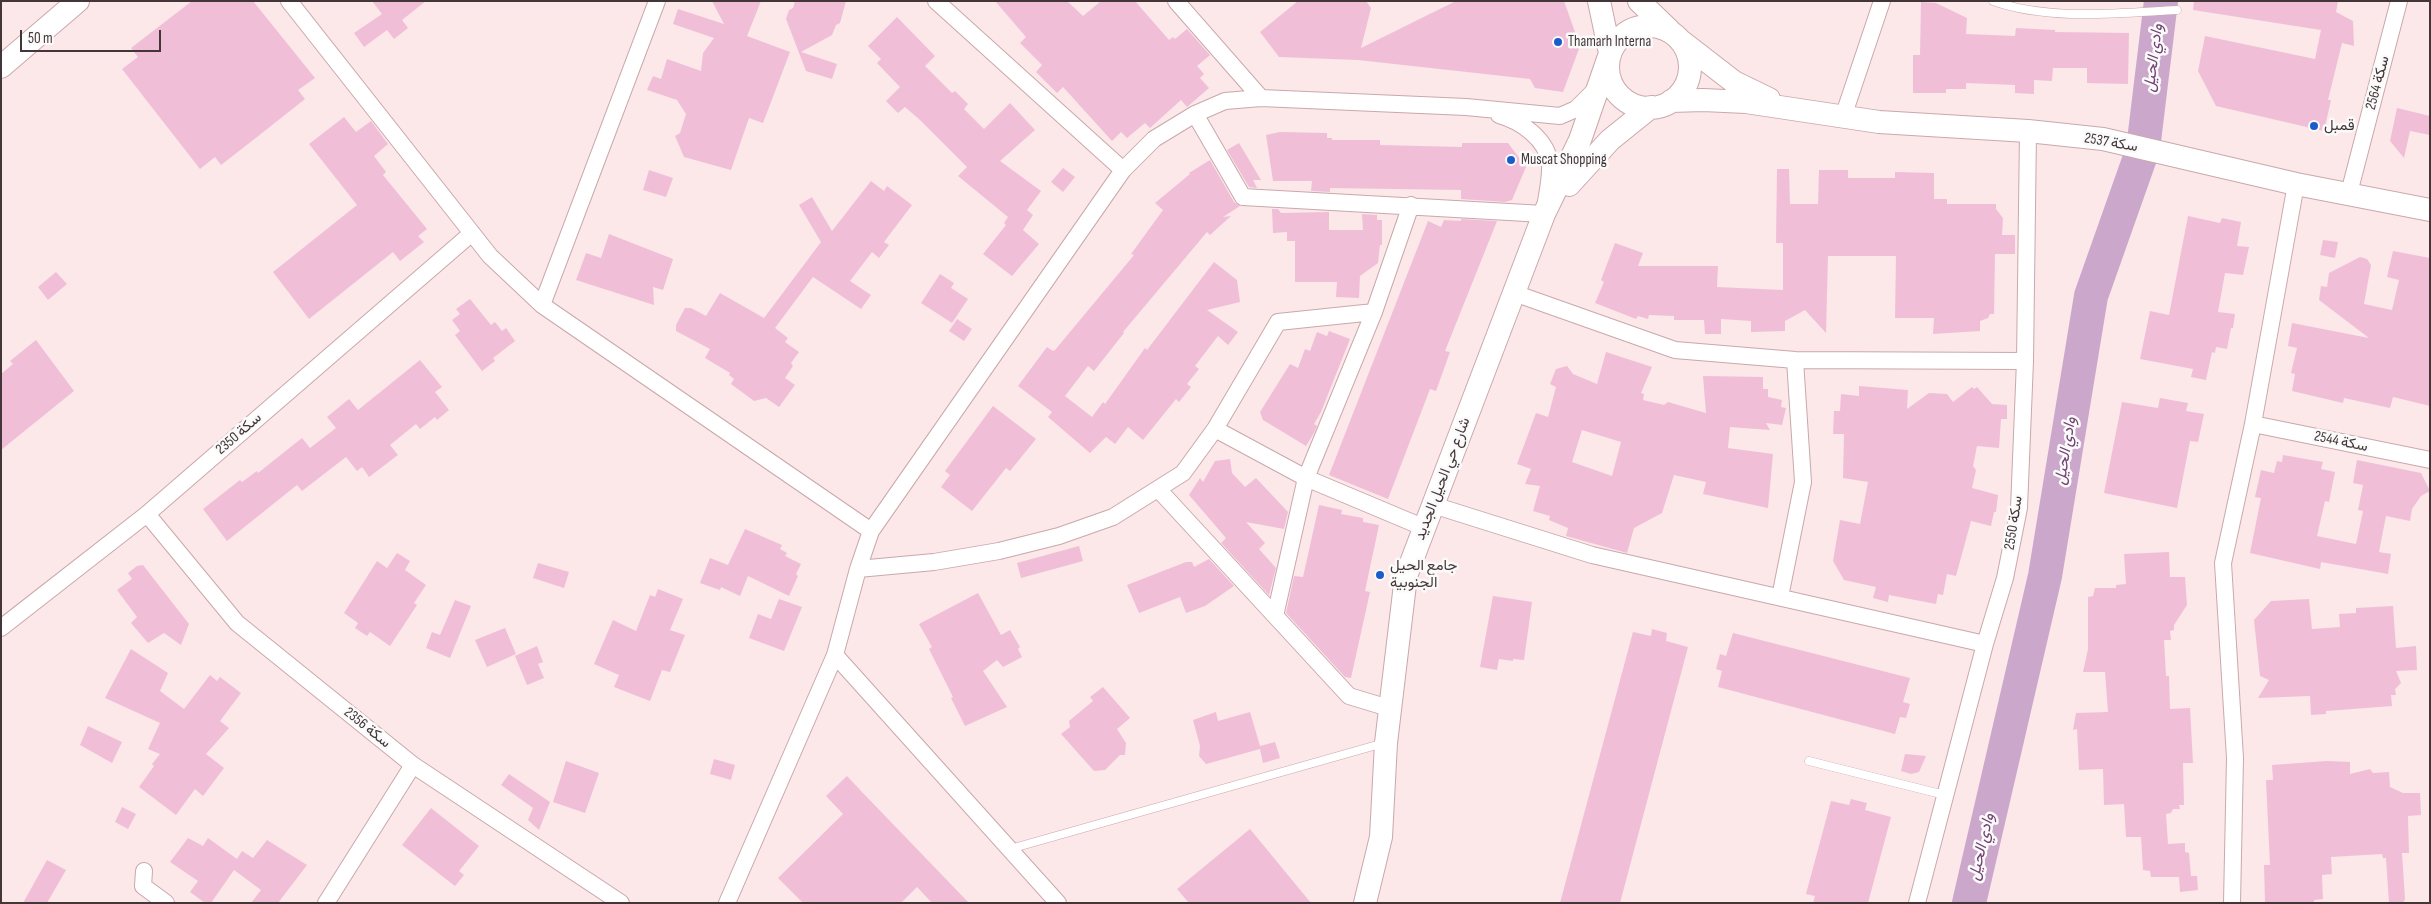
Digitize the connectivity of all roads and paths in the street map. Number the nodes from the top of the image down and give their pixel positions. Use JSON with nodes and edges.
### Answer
{"nodes":[{"id":1,"x":78,"y":1,"type":"edge"},
{"id":2,"x":289,"y":1,"type":"edge"},
{"id":3,"x":657,"y":1,"type":"edge"},
{"id":4,"x":1176,"y":1,"type":"edge"},
{"id":5,"x":1600,"y":1,"type":"edge"},
{"id":6,"x":1639,"y":1,"type":"edge"},
{"id":7,"x":1882,"y":1,"type":"edge"},
{"id":8,"x":1993,"y":1,"type":"edge"},
{"id":9,"x":2399,"y":1,"type":"edge"},
{"id":10,"x":944,"y":4,"type":"edge"},
{"id":11,"x":2177,"y":10,"type":"dead end"},
{"id":12,"x":1678,"y":38,"type":"junction"},
{"id":13,"x":1609,"y":56,"type":"junction"},
{"id":14,"x":1,"y":67,"type":"edge"},
{"id":15,"x":1600,"y":85,"type":"junction"},
{"id":16,"x":1261,"y":98,"type":"junction"},
{"id":17,"x":1661,"y":104,"type":"junction"},
{"id":18,"x":1466,"y":107,"type":"junction"},
{"id":19,"x":1788,"y":108,"type":"junction"},
{"id":20,"x":1195,"y":114,"type":"junction"},
{"id":21,"x":1843,"y":117,"type":"junction"},
{"id":22,"x":2028,"y":131,"type":"junction"},
{"id":23,"x":1123,"y":170,"type":"junction"},
{"id":24,"x":2296,"y":184,"type":"junction"},
{"id":25,"x":2349,"y":194,"type":"junction"},
{"id":26,"x":1411,"y":205,"type":"junction"},
{"id":27,"x":2430,"y":210,"type":"edge"},
{"id":28,"x":1544,"y":214,"type":"junction"},
{"id":29,"x":472,"y":233,"type":"junction"},
{"id":30,"x":1514,"y":293,"type":"junction"},
{"id":31,"x":542,"y":305,"type":"junction"},
{"id":32,"x":1374,"y":312,"type":"junction"},
{"id":33,"x":1796,"y":360,"type":"junction"},
{"id":34,"x":2025,"y":361,"type":"junction"},
{"id":35,"x":2253,"y":424,"type":"junction"},
{"id":36,"x":1215,"y":429,"type":"junction"},
{"id":37,"x":2430,"y":460,"type":"edge"},
{"id":38,"x":1306,"y":478,"type":"junction"},
{"id":39,"x":1158,"y":489,"type":"junction"},
{"id":40,"x":1433,"y":505,"type":"junction"},
{"id":41,"x":147,"y":514,"type":"junction"},
{"id":42,"x":1424,"y":528,"type":"junction"},
{"id":43,"x":871,"y":530,"type":"junction"},
{"id":44,"x":858,"y":569,"type":"junction"},
{"id":45,"x":1780,"y":597,"type":"junction"},
{"id":46,"x":1275,"y":616,"type":"junction"},
{"id":47,"x":1,"y":628,"type":"edge"},
{"id":48,"x":1985,"y":644,"type":"junction"},
{"id":49,"x":835,"y":655,"type":"junction"},
{"id":50,"x":1392,"y":709,"type":"junction"},
{"id":51,"x":1386,"y":742,"type":"junction"},
{"id":52,"x":1809,"y":761,"type":"dead end"},
{"id":53,"x":414,"y":765,"type":"junction"},
{"id":54,"x":1945,"y":796,"type":"junction"},
{"id":55,"x":1010,"y":849,"type":"junction"},
{"id":56,"x":144,"y":871,"type":"dead end"},
{"id":57,"x":166,"y":903,"type":"edge"},
{"id":58,"x":326,"y":903,"type":"edge"},
{"id":59,"x":621,"y":903,"type":"edge"},
{"id":60,"x":727,"y":903,"type":"edge"},
{"id":61,"x":1058,"y":903,"type":"edge"},
{"id":62,"x":1365,"y":903,"type":"edge"},
{"id":63,"x":1917,"y":903,"type":"edge"},
{"id":64,"x":2232,"y":903,"type":"edge"}],
"edges":[{"from":1,"to":14,"type":"street"},
{"from":2,"to":29,"type":"street"},
{"from":3,"to":31,"type":"street"},
{"from":4,"to":16,"type":"street"},
{"from":5,"to":13,"type":"street"},
{"from":6,"to":12,"type":"street"},
{"from":7,"to":21,"type":"street"},
{"from":8,"to":11,"type":"lane"},
{"from":9,"to":25,"type":"street","name":"سكة 2564"},
{"from":10,"to":23,"type":"street"},
{"from":12,"to":13,"type":"street"},
{"from":12,"to":17,"type":"street"},
{"from":12,"to":19,"type":"street"},
{"from":13,"to":15,"type":"street"},
{"from":13,"to":17,"type":"street"},
{"from":15,"to":18,"type":"street"},
{"from":15,"to":28,"type":"street"},
{"from":16,"to":18,"type":"street"},
{"from":16,"to":20,"type":"street"},
{"from":17,"to":19,"type":"street"},
{"from":17,"to":28,"type":"street"},
{"from":18,"to":28,"type":"street"},
{"from":19,"to":21,"type":"street","name":"سكة 2537"},
{"from":20,"to":23,"type":"street"},
{"from":20,"to":26,"type":"street"},
{"from":21,"to":22,"type":"street","name":"سكة 2537"},
{"from":22,"to":24,"type":"street","name":"سكة 2537"},
{"from":22,"to":34,"type":"street","name":"سكة 2550"},
{"from":23,"to":43,"type":"street"},
{"from":24,"to":25,"type":"street","name":"سكة 2537"},
{"from":24,"to":35,"type":"street"},
{"from":25,"to":27,"type":"street","name":"سكة 2537"},
{"from":26,"to":28,"type":"street"},
{"from":26,"to":32,"type":"street"},
{"from":28,"to":30,"type":"street","name":"شارع حي الحيل الجديد"},
{"from":29,"to":31,"type":"street"},
{"from":29,"to":41,"type":"street","name":"سكة 2350"},
{"from":30,"to":33,"type":"street"},
{"from":30,"to":40,"type":"street","name":"شارع حي الحيل الجديد"},
{"from":31,"to":43,"type":"street"},
{"from":32,"to":36,"type":"street"},
{"from":32,"to":38,"type":"street"},
{"from":33,"to":34,"type":"street"},
{"from":33,"to":45,"type":"street"},
{"from":34,"to":48,"type":"street","name":"سكة 2550"},
{"from":35,"to":37,"type":"street","name":"سكة 2544"},
{"from":35,"to":64,"type":"street"},
{"from":36,"to":38,"type":"street"},
{"from":36,"to":39,"type":"street"},
{"from":38,"to":42,"type":"street"},
{"from":38,"to":46,"type":"street"},
{"from":39,"to":44,"type":"street"},
{"from":39,"to":46,"type":"street"},
{"from":40,"to":42,"type":"street","name":"شارع حي الحيل الجديد"},
{"from":40,"to":45,"type":"street"},
{"from":41,"to":47,"type":"street","name":"سكة 2350"},
{"from":41,"to":53,"type":"street","name":"سكة 2356"},
{"from":42,"to":50,"type":"street","name":"شارع حي الحيل الجديد"},
{"from":43,"to":44,"type":"street"},
{"from":44,"to":49,"type":"street"},
{"from":45,"to":48,"type":"street"},
{"from":46,"to":50,"type":"street"},
{"from":48,"to":54,"type":"street","name":"سكة 2550"},
{"from":49,"to":55,"type":"street"},
{"from":49,"to":60,"type":"street"},
{"from":50,"to":51,"type":"street","name":"شارع حي الحيل الجديد"},
{"from":51,"to":55,"type":"lane"},
{"from":51,"to":62,"type":"street","name":"شارع حي الحيل الجديد"},
{"from":52,"to":54,"type":"lane"},
{"from":53,"to":58,"type":"street"},
{"from":53,"to":59,"type":"street","name":"سكة 2356"},
{"from":54,"to":63,"type":"street","name":"سكة 2550"},
{"from":55,"to":61,"type":"street"},
{"from":56,"to":57,"type":"street"}]}
